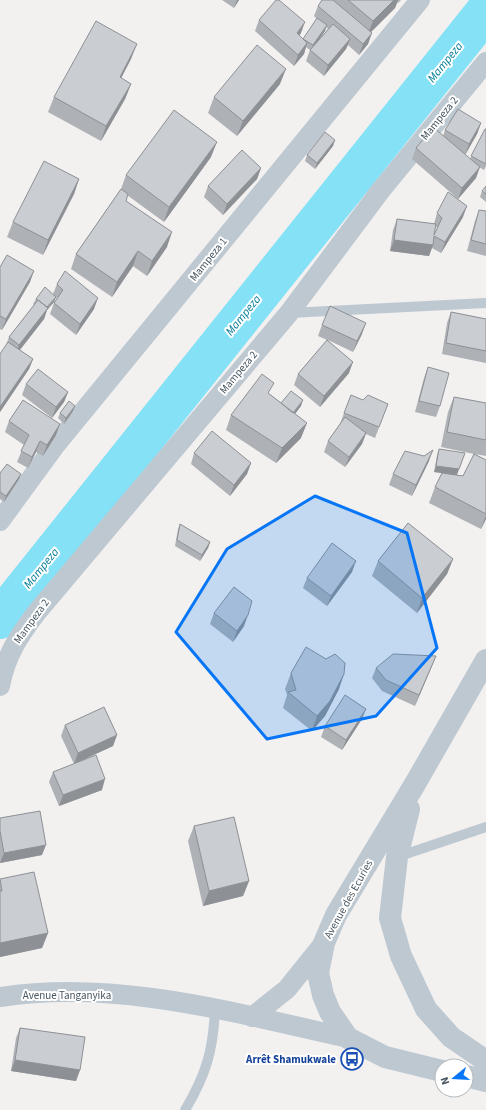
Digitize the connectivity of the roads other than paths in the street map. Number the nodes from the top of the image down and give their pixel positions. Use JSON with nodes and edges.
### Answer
{"nodes":[{"id":1,"x":420,"y":0,"type":"edge"},
{"id":2,"x":486,"y":62,"type":"edge"},
{"id":3,"x":486,"y":303,"type":"edge"},
{"id":4,"x":289,"y":312,"type":"junction"},
{"id":5,"x":0,"y":521,"type":"edge"},
{"id":6,"x":486,"y":660,"type":"edge"},
{"id":7,"x":0,"y":686,"type":"edge"},
{"id":8,"x":415,"y":784,"type":"junction"},
{"id":9,"x":486,"y":827,"type":"edge"},
{"id":10,"x":397,"y":857,"type":"junction"},
{"id":11,"x":324,"y":943,"type":"junction"},
{"id":12,"x":0,"y":997,"type":"edge"},
{"id":13,"x":215,"y":1010,"type":"junction"},
{"id":14,"x":252,"y":1017,"type":"junction"},
{"id":15,"x":348,"y":1038,"type":"junction"},
{"id":16,"x":486,"y":1061,"type":"edge"},
{"id":17,"x":434,"y":1069,"type":"edge"},
{"id":18,"x":474,"y":1078,"type":"edge"},
{"id":19,"x":486,"y":1081,"type":"edge"},
{"id":20,"x":185,"y":1110,"type":"edge"}],
"edges":[{"from":1,"to":5,"type":"street","name":"Mampeza 1"},
{"from":2,"to":4,"type":"street","name":"Mampeza 2"},
{"from":3,"to":4,"type":"lane"},
{"from":4,"to":7,"type":"street","name":"Mampeza 2"},
{"from":6,"to":8,"type":"street","name":"Avenue des Ecuries"},
{"from":8,"to":10,"type":"street","name":"Avenue des Ecuries"},
{"from":8,"to":11,"type":"street","name":"Avenue des Ecuries"},
{"from":9,"to":10,"type":"lane"},
{"from":10,"to":16,"type":"street","name":"Avenue des Ecuries"},
{"from":11,"to":14,"type":"street"},
{"from":11,"to":15,"type":"street","name":"Avenue des Ecuries"},
{"from":12,"to":13,"type":"street","name":"Avenue Tanganyika"},
{"from":13,"to":14,"type":"street","name":"Avenue Tanganyika"},
{"from":13,"to":20,"type":"lane"},
{"from":14,"to":15,"type":"street","name":"Avenue Tanganyika"},
{"from":15,"to":17,"type":"street","name":"Avenue des Ecuries"},
{"from":18,"to":19,"type":"street"}]}
